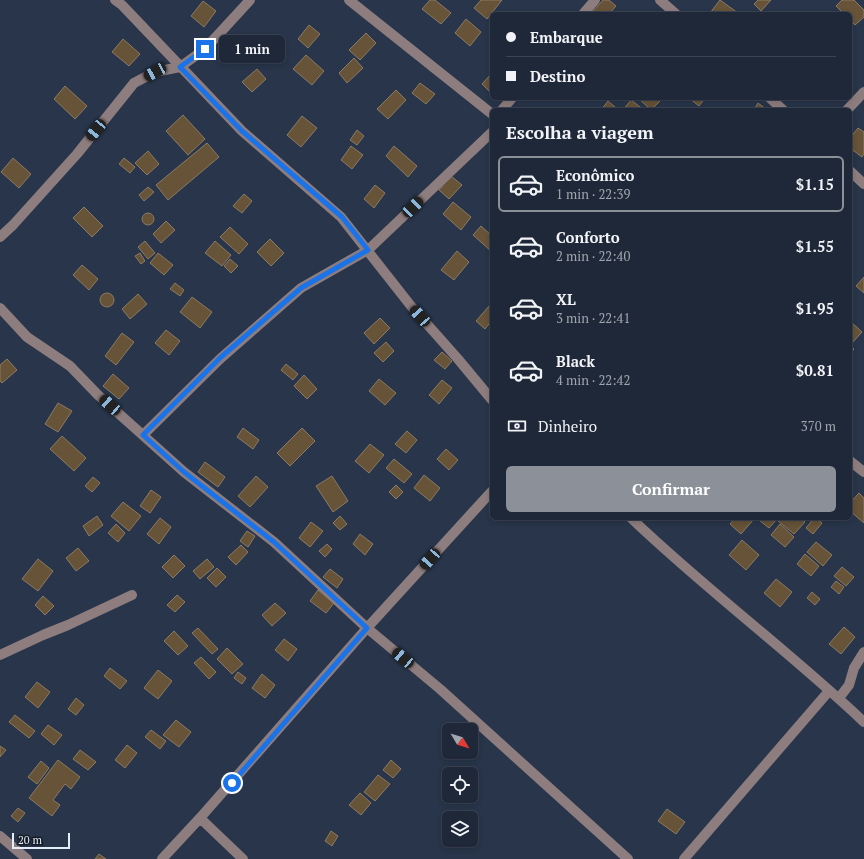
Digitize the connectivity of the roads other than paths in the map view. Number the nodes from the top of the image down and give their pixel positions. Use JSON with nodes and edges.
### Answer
{"nodes":[{"id":1,"x":115,"y":0,"type":"edge"},
{"id":2,"x":250,"y":0,"type":"edge"},
{"id":3,"x":349,"y":0,"type":"edge"},
{"id":4,"x":595,"y":0,"type":"edge"},
{"id":5,"x":660,"y":0,"type":"edge"},
{"id":6,"x":585,"y":12,"type":"edge"},
{"id":7,"x":674,"y":12,"type":"edge"},
{"id":8,"x":180,"y":67,"type":"junction"},
{"id":9,"x":864,"y":92,"type":"edge"},
{"id":10,"x":510,"y":100,"type":"edge"},
{"id":11,"x":772,"y":100,"type":"edge"},
{"id":12,"x":504,"y":108,"type":"edge"},
{"id":13,"x":782,"y":108,"type":"edge"},
{"id":14,"x":849,"y":108,"type":"edge"},
{"id":15,"x":490,"y":112,"type":"edge"},
{"id":16,"x":490,"y":134,"type":"edge"},
{"id":17,"x":852,"y":173,"type":"edge"},
{"id":18,"x":864,"y":184,"type":"edge"},
{"id":19,"x":0,"y":237,"type":"edge"},
{"id":20,"x":368,"y":250,"type":"junction"},
{"id":21,"x":0,"y":308,"type":"edge"},
{"id":22,"x":490,"y":398,"type":"edge"},
{"id":23,"x":143,"y":435,"type":"junction"},
{"id":24,"x":852,"y":463,"type":"edge"},
{"id":25,"x":864,"y":472,"type":"edge"},
{"id":26,"x":490,"y":492,"type":"edge"},
{"id":27,"x":633,"y":520,"type":"edge"},
{"id":28,"x":132,"y":596,"type":"dead end"},
{"id":29,"x":367,"y":628,"type":"junction"},
{"id":30,"x":864,"y":652,"type":"edge"},
{"id":31,"x":0,"y":656,"type":"edge"},
{"id":32,"x":830,"y":691,"type":"junction"},
{"id":33,"x":839,"y":698,"type":"junction"},
{"id":34,"x":864,"y":722,"type":"edge"},
{"id":35,"x":200,"y":818,"type":"junction"},
{"id":36,"x":0,"y":836,"type":"edge"},
{"id":37,"x":27,"y":859,"type":"edge"},
{"id":38,"x":162,"y":859,"type":"edge"},
{"id":39,"x":243,"y":859,"type":"edge"},
{"id":40,"x":628,"y":859,"type":"edge"},
{"id":41,"x":684,"y":859,"type":"edge"}],
"edges":[{"from":1,"to":8,"type":"street"},
{"from":2,"to":8,"type":"street"},
{"from":3,"to":15,"type":"street"},
{"from":4,"to":6,"type":"street"},
{"from":5,"to":7,"type":"street"},
{"from":8,"to":19,"type":"street"},
{"from":8,"to":20,"type":"street"},
{"from":9,"to":14,"type":"street"},
{"from":10,"to":12,"type":"street"},
{"from":11,"to":13,"type":"street"},
{"from":16,"to":20,"type":"street"},
{"from":17,"to":18,"type":"street"},
{"from":20,"to":22,"type":"street"},
{"from":20,"to":23,"type":"street"},
{"from":21,"to":23,"type":"street"},
{"from":23,"to":29,"type":"street"},
{"from":24,"to":25,"type":"street"},
{"from":26,"to":29,"type":"street"},
{"from":27,"to":32,"type":"street"},
{"from":28,"to":31,"type":"street"},
{"from":29,"to":35,"type":"street"},
{"from":29,"to":40,"type":"street"},
{"from":30,"to":33,"type":"street"},
{"from":32,"to":33,"type":"street"},
{"from":32,"to":41,"type":"street"},
{"from":33,"to":34,"type":"street"},
{"from":35,"to":38,"type":"street"},
{"from":35,"to":39,"type":"street"},
{"from":36,"to":37,"type":"street"}]}
